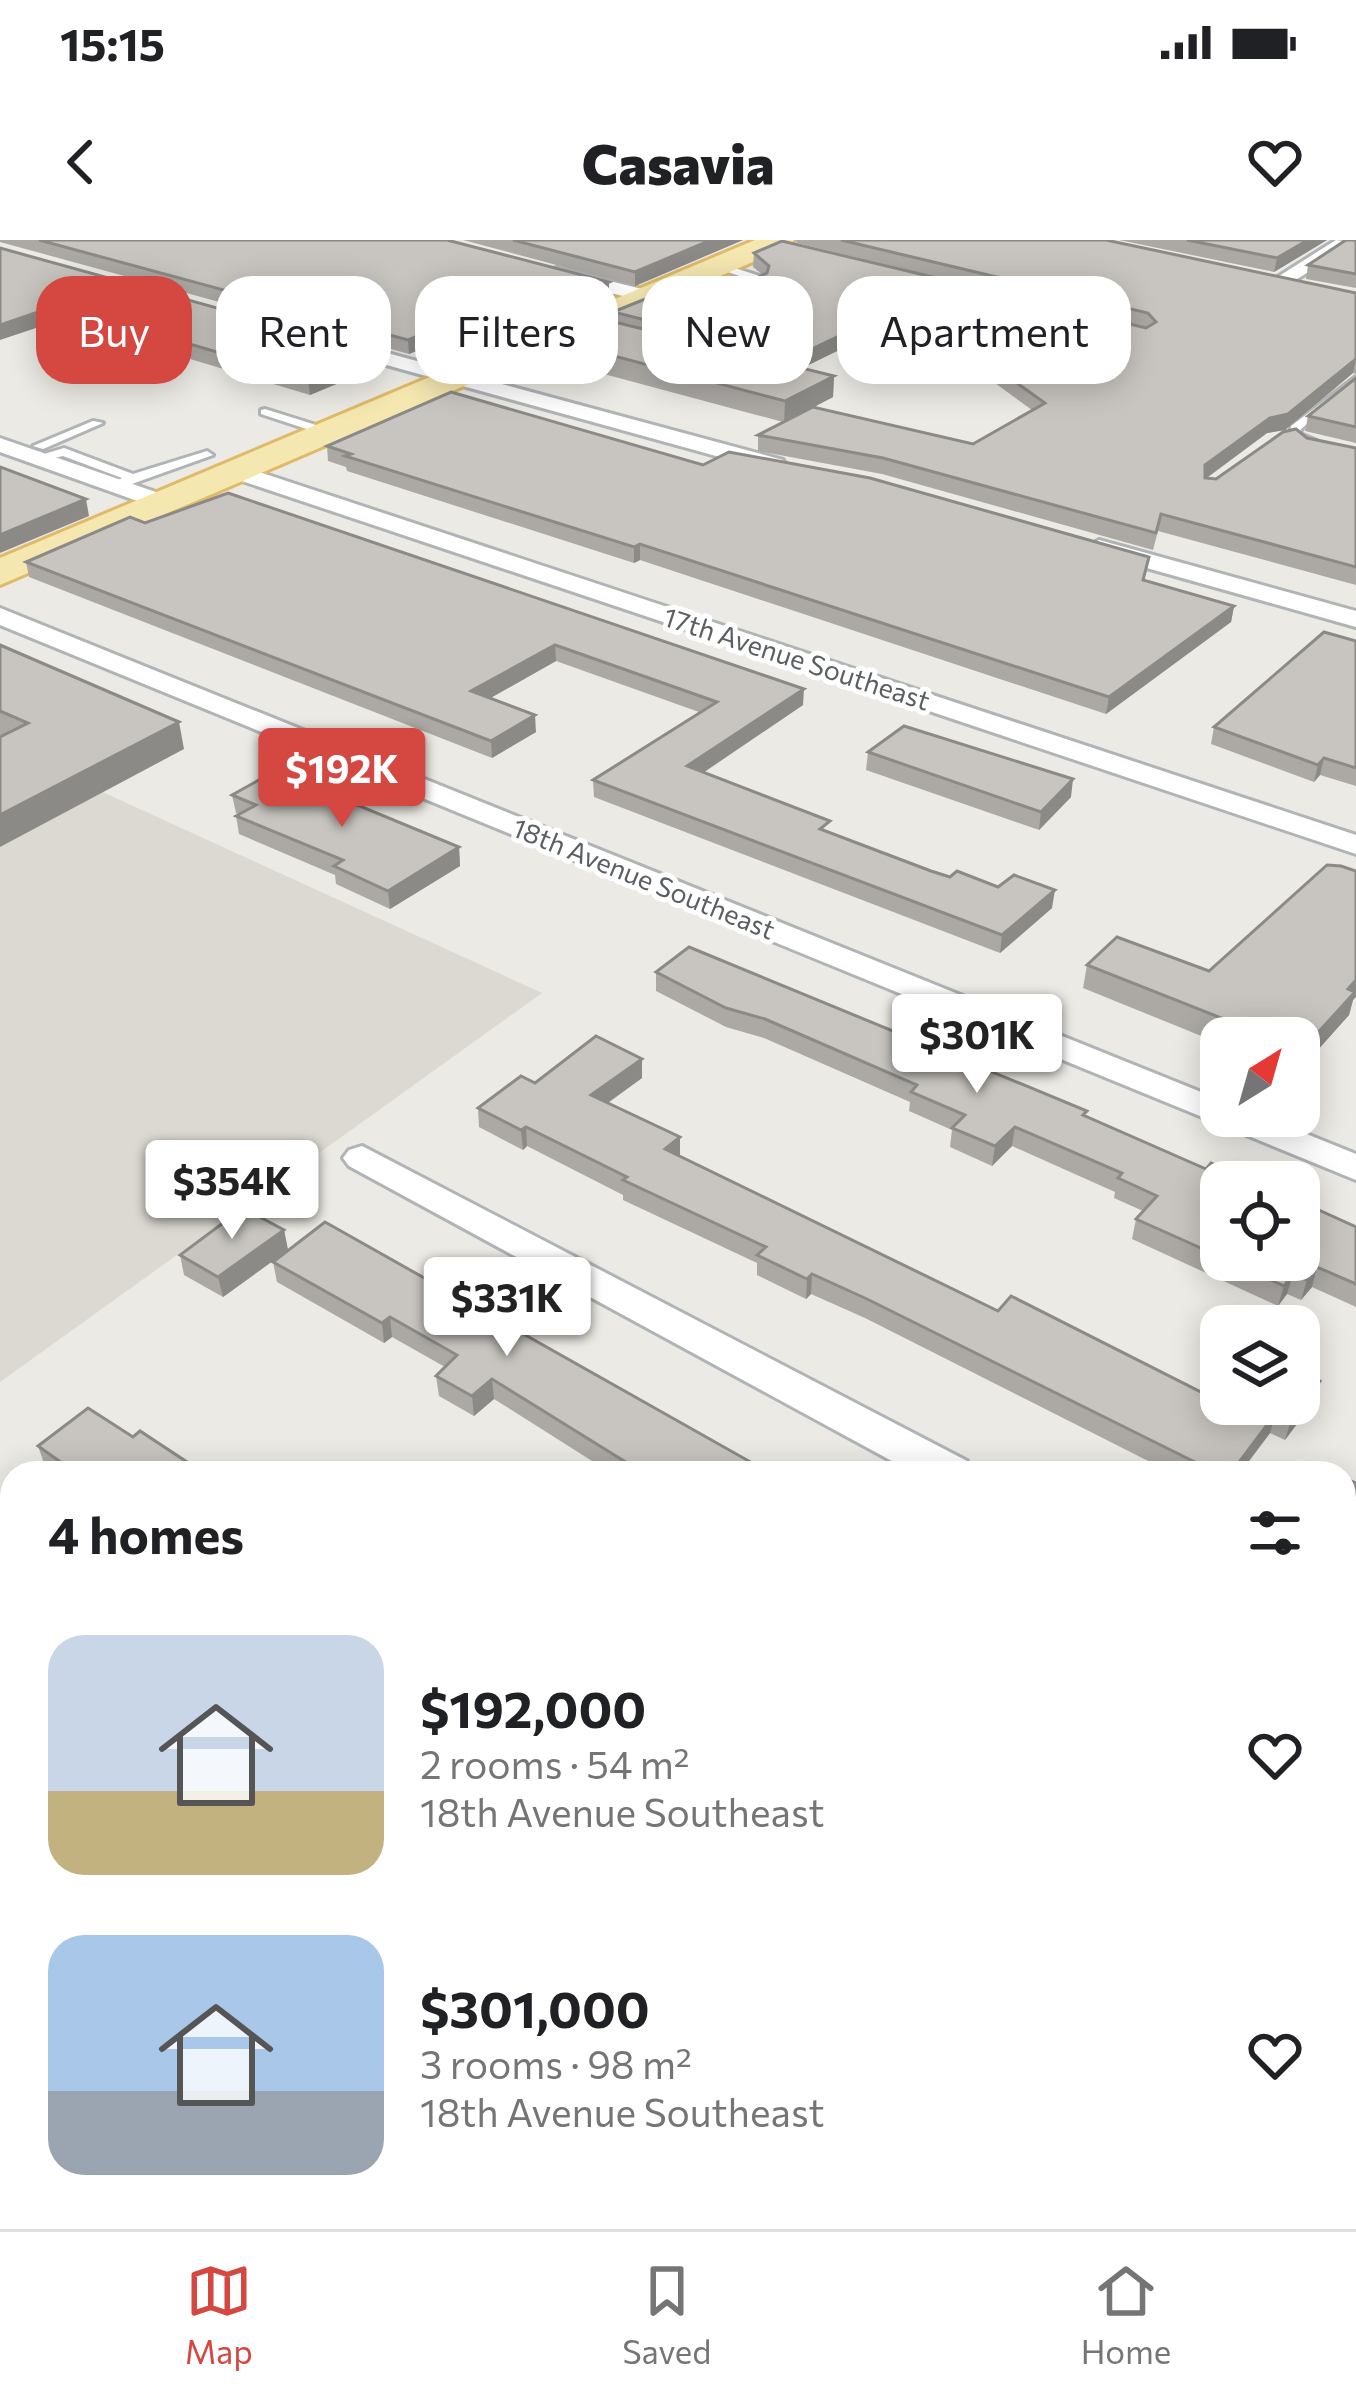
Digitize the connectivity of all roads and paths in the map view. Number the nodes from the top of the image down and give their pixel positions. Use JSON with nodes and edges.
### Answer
{"nodes":[{"id":1,"x":1349,"y":240,"type":"edge"},
{"id":2,"x":782,"y":244,"type":"edge"},
{"id":3,"x":531,"y":267,"type":"edge"},
{"id":4,"x":737,"y":276,"type":"edge"},
{"id":5,"x":1254,"y":278,"type":"edge"},
{"id":6,"x":1277,"y":283,"type":"junction"},
{"id":7,"x":1317,"y":291,"type":"edge"},
{"id":8,"x":642,"y":294,"type":"edge"},
{"id":9,"x":1356,"y":380,"type":"edge"},
{"id":10,"x":446,"y":384,"type":"edge"},
{"id":11,"x":470,"y":384,"type":"edge"},
{"id":12,"x":265,"y":412,"type":"dead end"},
{"id":13,"x":97,"y":423,"type":"dead end"},
{"id":14,"x":331,"y":433,"type":"junction"},
{"id":15,"x":1274,"y":440,"type":"edge"},
{"id":16,"x":20,"y":452,"type":"edge"},
{"id":17,"x":222,"y":464,"type":"junction"},
{"id":18,"x":793,"y":469,"type":"edge"},
{"id":19,"x":124,"y":482,"type":"junction"},
{"id":20,"x":165,"y":503,"type":"junction"},
{"id":21,"x":1080,"y":541,"type":"edge"},
{"id":22,"x":0,"y":572,"type":"edge"},
{"id":23,"x":0,"y":616,"type":"edge"},
{"id":24,"x":1356,"y":619,"type":"edge"},
{"id":25,"x":1356,"y":845,"type":"edge"},
{"id":26,"x":1200,"y":1104,"type":"edge"},
{"id":27,"x":1281,"y":1137,"type":"edge"},
{"id":28,"x":362,"y":1159,"type":"dead end"},
{"id":29,"x":1356,"y":1168,"type":"edge"},
{"id":30,"x":928,"y":1461,"type":"edge"}],
"edges":[{"from":1,"to":6,"type":"street"},
{"from":2,"to":4,"type":"main road"},
{"from":3,"to":8,"type":"street"},
{"from":5,"to":6,"type":"street"},
{"from":6,"to":7,"type":"street"},
{"from":9,"to":15,"type":"lane"},
{"from":10,"to":14,"type":"main road"},
{"from":11,"to":18,"type":"street"},
{"from":12,"to":14,"type":"lane"},
{"from":13,"to":16,"type":"lane"},
{"from":14,"to":17,"type":"main road"},
{"from":16,"to":19,"type":"street"},
{"from":17,"to":19,"type":"lane"},
{"from":17,"to":20,"type":"main road"},
{"from":17,"to":25,"type":"street","name":"17th Avenue Southeast"},
{"from":19,"to":20,"type":"street"},
{"from":20,"to":22,"type":"main road"},
{"from":21,"to":24,"type":"street"},
{"from":23,"to":26,"type":"street","name":"18th Avenue Southeast"},
{"from":27,"to":29,"type":"street","name":"18th Avenue Southeast"},
{"from":28,"to":30,"type":"street"}]}
